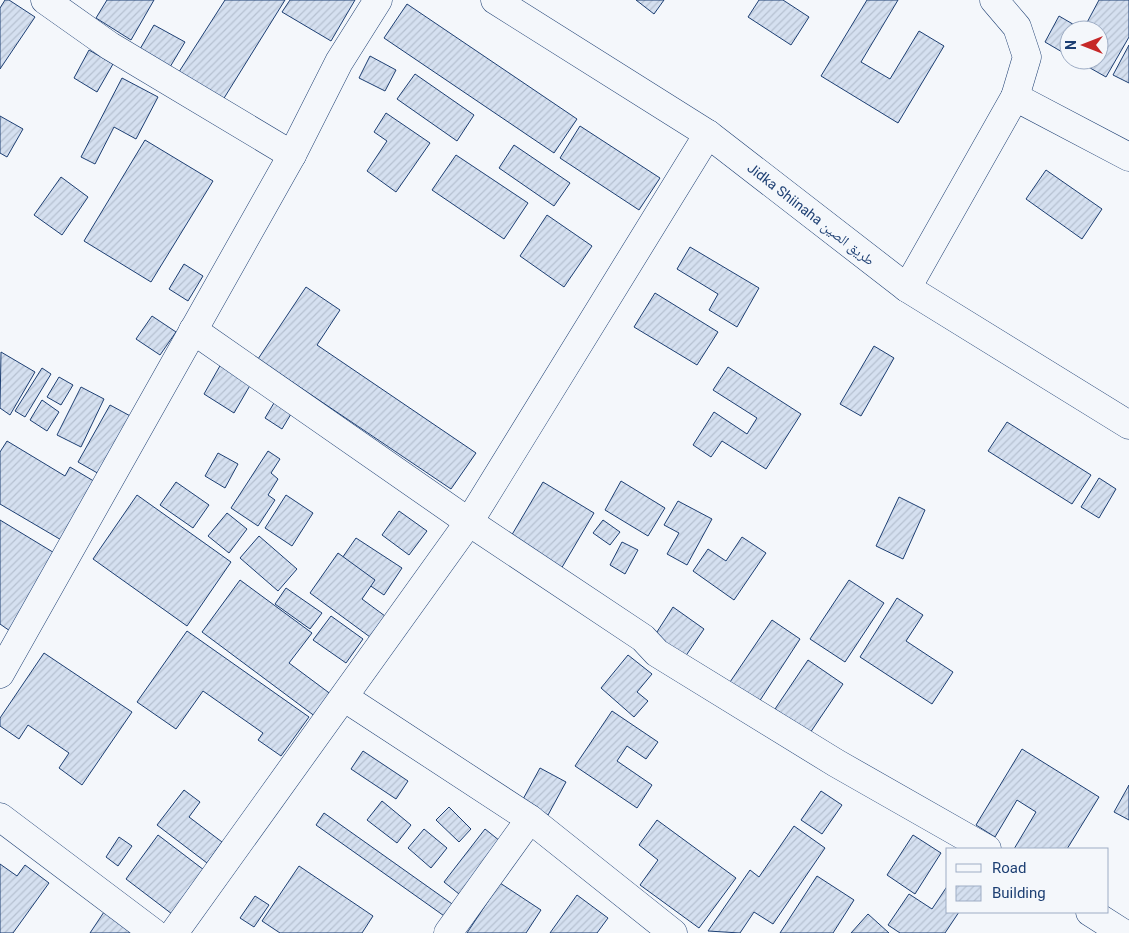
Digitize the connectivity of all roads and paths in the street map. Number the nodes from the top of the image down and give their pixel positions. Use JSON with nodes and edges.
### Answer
{"nodes":[{"id":1,"x":45,"y":0,"type":"edge"},
{"id":2,"x":378,"y":0,"type":"edge"},
{"id":3,"x":495,"y":0,"type":"edge"},
{"id":4,"x":994,"y":0,"type":"edge"},
{"id":5,"x":1016,"y":97,"type":"junction"},
{"id":6,"x":708,"y":134,"type":"junction"},
{"id":7,"x":292,"y":155,"type":"junction"},
{"id":8,"x":1129,"y":157,"type":"edge"},
{"id":9,"x":907,"y":288,"type":"junction"},
{"id":10,"x":194,"y":330,"type":"junction"},
{"id":11,"x":1129,"y":425,"type":"edge"},
{"id":12,"x":470,"y":522,"type":"junction"},
{"id":13,"x":0,"y":674,"type":"edge"},
{"id":14,"x":345,"y":698,"type":"junction"},
{"id":15,"x":0,"y":817,"type":"edge"},
{"id":16,"x":530,"y":819,"type":"junction"},
{"id":17,"x":985,"y":848,"type":"edge"},
{"id":18,"x":1092,"y":913,"type":"edge"},
{"id":19,"x":154,"y":933,"type":"edge"},
{"id":20,"x":174,"y":933,"type":"edge"},
{"id":21,"x":448,"y":933,"type":"edge"},
{"id":22,"x":673,"y":933,"type":"edge"},
{"id":23,"x":1123,"y":933,"type":"edge"}],
"edges":[{"from":1,"to":7,"type":"street"},
{"from":2,"to":7,"type":"street"},
{"from":3,"to":6,"type":"street","name":"Jidka Shiinaha طريق الصين"},
{"from":4,"to":5,"type":"street"},
{"from":5,"to":8,"type":"street"},
{"from":5,"to":9,"type":"street"},
{"from":6,"to":9,"type":"street","name":"Jidka Shiinaha طريق الصين"},
{"from":6,"to":12,"type":"street"},
{"from":7,"to":10,"type":"street"},
{"from":9,"to":11,"type":"street","name":"Jidka Shiinaha طريق الصين"},
{"from":10,"to":12,"type":"street"},
{"from":10,"to":13,"type":"street"},
{"from":12,"to":14,"type":"street"},
{"from":12,"to":17,"type":"street"},
{"from":14,"to":16,"type":"street"},
{"from":14,"to":20,"type":"street"},
{"from":15,"to":19,"type":"street"},
{"from":16,"to":21,"type":"street"},
{"from":16,"to":22,"type":"street"},
{"from":18,"to":23,"type":"street"}]}
